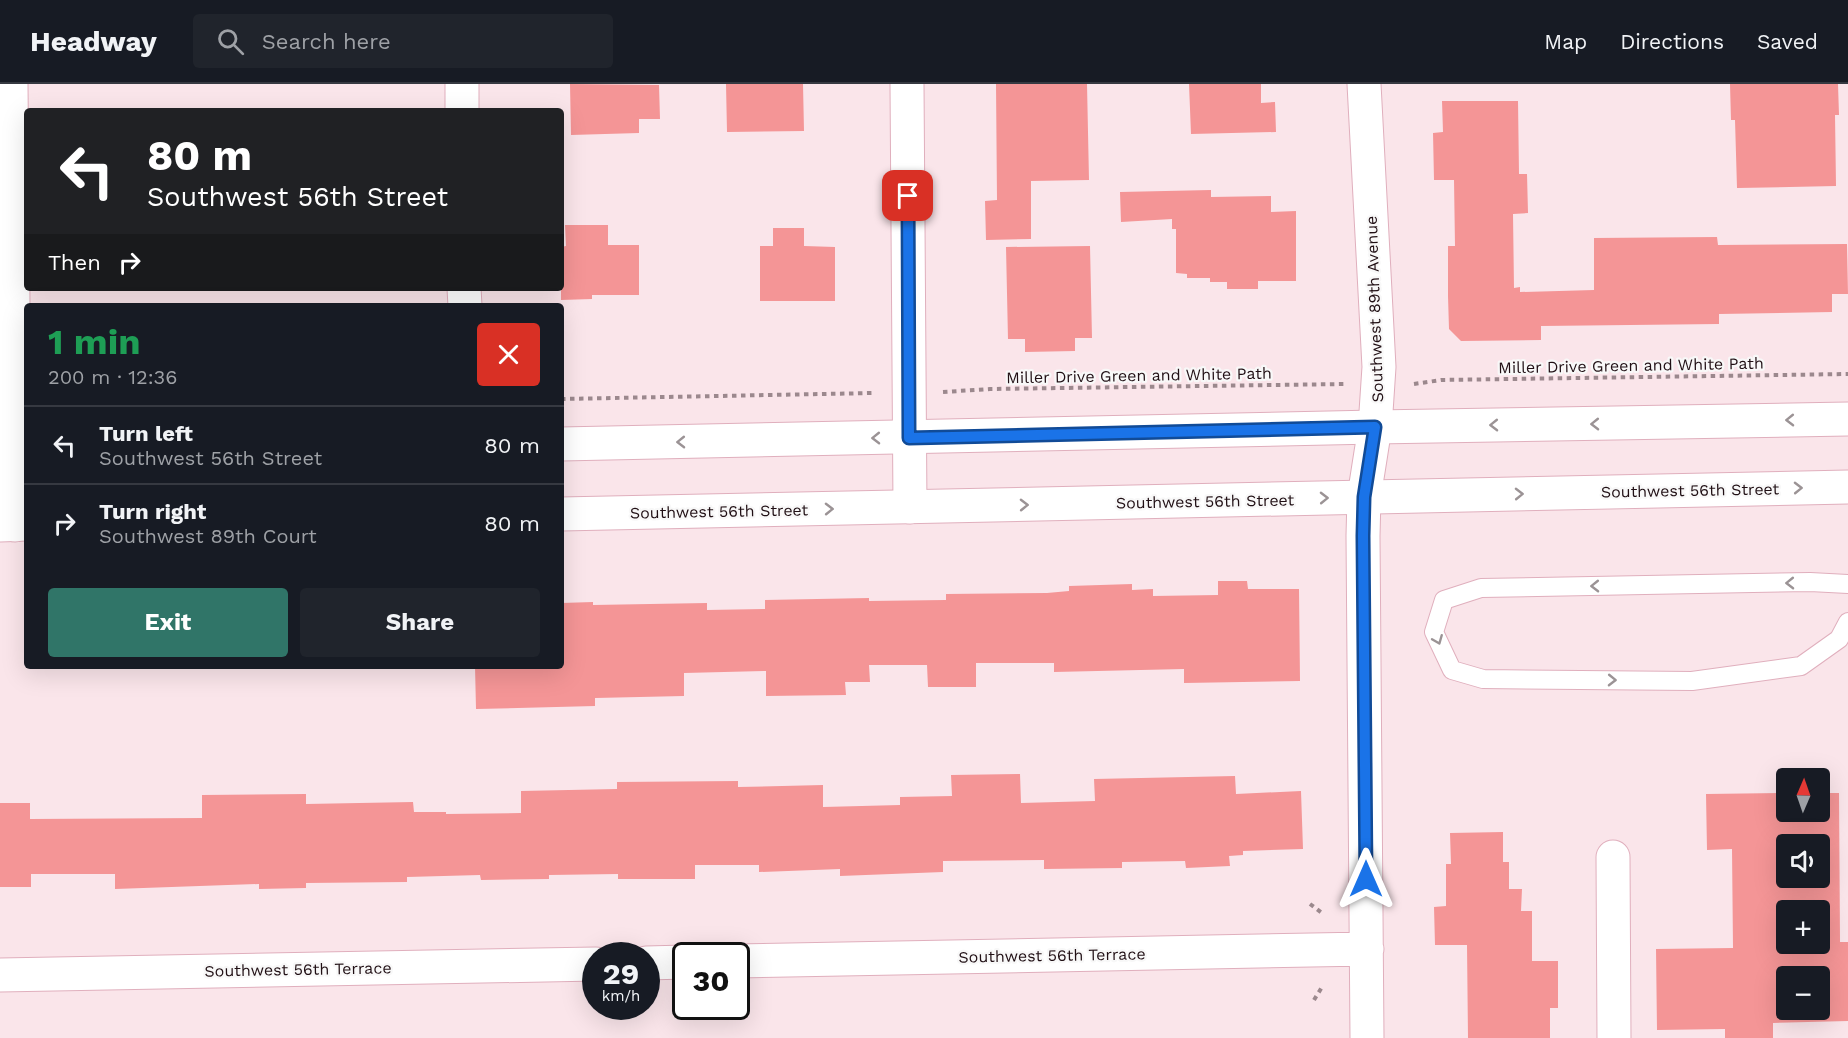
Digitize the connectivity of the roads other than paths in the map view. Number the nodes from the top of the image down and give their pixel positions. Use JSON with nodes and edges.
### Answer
{"nodes":[{"id":1,"x":11,"y":84,"type":"edge"},
{"id":2,"x":462,"y":84,"type":"edge"},
{"id":3,"x":907,"y":84,"type":"edge"},
{"id":4,"x":1364,"y":84,"type":"edge"},
{"id":5,"x":462,"y":108,"type":"edge"},
{"id":6,"x":1848,"y":420,"type":"edge"},
{"id":7,"x":1375,"y":427,"type":"junction"},
{"id":8,"x":909,"y":438,"type":"junction"},
{"id":9,"x":564,"y":444,"type":"edge"},
{"id":10,"x":14,"y":457,"type":"edge"},
{"id":11,"x":1848,"y":487,"type":"edge"},
{"id":12,"x":1364,"y":497,"type":"junction"},
{"id":13,"x":910,"y":507,"type":"junction"},
{"id":14,"x":564,"y":514,"type":"edge"},
{"id":15,"x":14,"y":525,"type":"edge"},
{"id":16,"x":1848,"y":584,"type":"edge"},
{"id":17,"x":1848,"y":622,"type":"edge"},
{"id":18,"x":1613,"y":857,"type":"dead end"},
{"id":19,"x":1367,"y":949,"type":"junction"},
{"id":20,"x":750,"y":961,"type":"edge"},
{"id":21,"x":582,"y":964,"type":"edge"},
{"id":22,"x":0,"y":975,"type":"edge"},
{"id":23,"x":1367,"y":1038,"type":"edge"},
{"id":24,"x":1614,"y":1038,"type":"edge"}],
"edges":[{"from":1,"to":10,"type":"street"},
{"from":2,"to":5,"type":"street"},
{"from":3,"to":8,"type":"street"},
{"from":4,"to":7,"type":"street","name":"Southwest 89th Avenue"},
{"from":6,"to":7,"type":"street","one_way":true},
{"from":7,"to":8,"type":"street"},
{"from":7,"to":12,"type":"street","name":"Southwest 89th Avenue"},
{"from":8,"to":9,"type":"street","one_way":true},
{"from":8,"to":13,"type":"street"},
{"from":10,"to":15,"type":"street"},
{"from":12,"to":11,"type":"street","name":"Southwest 56th Street","one_way":true},
{"from":13,"to":12,"type":"street","name":"Southwest 56th Street","one_way":true},
{"from":12,"to":19,"type":"street","name":"Southwest 89th Avenue"},
{"from":14,"to":13,"type":"street","name":"Southwest 56th Street","one_way":true},
{"from":16,"to":17,"type":"lane","one_way":true},
{"from":18,"to":24,"type":"street"},
{"from":19,"to":20,"type":"street","name":"Southwest 56th Terrace"},
{"from":19,"to":23,"type":"street","name":"Southwest 89th Avenue"},
{"from":21,"to":22,"type":"street","name":"Southwest 56th Terrace"}]}
